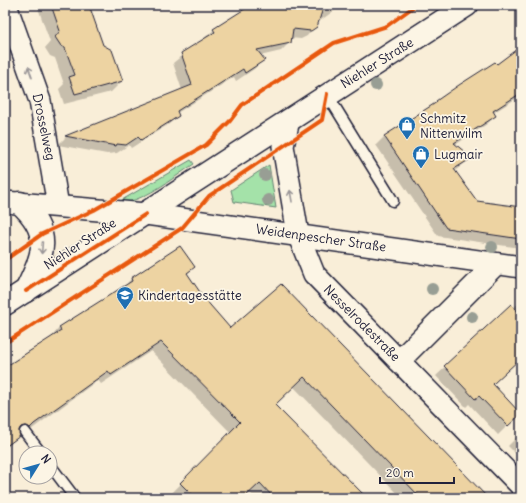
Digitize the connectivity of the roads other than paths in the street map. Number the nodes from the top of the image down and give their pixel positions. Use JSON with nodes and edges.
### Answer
{"nodes":[{"id":1,"x":6,"y":5,"type":"edge"},
{"id":2,"x":467,"y":5,"type":"edge"},
{"id":3,"x":327,"y":94,"type":"junction"},
{"id":4,"x":289,"y":120,"type":"junction"},
{"id":5,"x":393,"y":201,"type":"dead end"},
{"id":6,"x":12,"y":202,"type":"edge"},
{"id":7,"x":58,"y":206,"type":"junction"},
{"id":8,"x":146,"y":214,"type":"junction"},
{"id":9,"x":298,"y":234,"type":"junction"},
{"id":10,"x":496,"y":264,"type":"junction"},
{"id":11,"x":521,"y":267,"type":"edge"},
{"id":12,"x":26,"y":291,"type":"junction"},
{"id":13,"x":5,"y":304,"type":"edge"},
{"id":14,"x":399,"y":361,"type":"junction"},
{"id":15,"x":25,"y":432,"type":"dead end"},
{"id":16,"x":35,"y":445,"type":"edge"},
{"id":17,"x":58,"y":476,"type":"edge"},
{"id":18,"x":521,"y":486,"type":"edge"},
{"id":19,"x":75,"y":498,"type":"edge"}],
"edges":[{"from":7,"to":1,"type":"street","name":"Drosselweg","one_way":true},
{"from":2,"to":3,"type":"street","name":"Niehler Straße"},
{"from":3,"to":4,"type":"street","name":"Niehler Straße"},
{"from":3,"to":5,"type":"lane"},
{"from":4,"to":8,"type":"street","name":"Niehler Straße"},
{"from":9,"to":4,"type":"street","name":"Nesselrodestraße","one_way":true},
{"from":6,"to":7,"type":"street","name":"Weidenpescher Straße"},
{"from":6,"to":12,"type":"street","one_way":true},
{"from":7,"to":8,"type":"street","name":"Weidenpescher Straße"},
{"from":8,"to":9,"type":"street","name":"Weidenpescher Straße"},
{"from":8,"to":12,"type":"street","name":"Niehler Straße"},
{"from":9,"to":10,"type":"street","name":"Weidenpescher Straße"},
{"from":9,"to":14,"type":"street","name":"Nesselrodestraße"},
{"from":10,"to":11,"type":"street","name":"Weidenpescher Straße"},
{"from":10,"to":14,"type":"street"},
{"from":12,"to":13,"type":"street","name":"Niehler Straße"},
{"from":14,"to":18,"type":"street","name":"Nesselrodestraße"},
{"from":15,"to":16,"type":"lane"},
{"from":17,"to":19,"type":"lane"}]}
